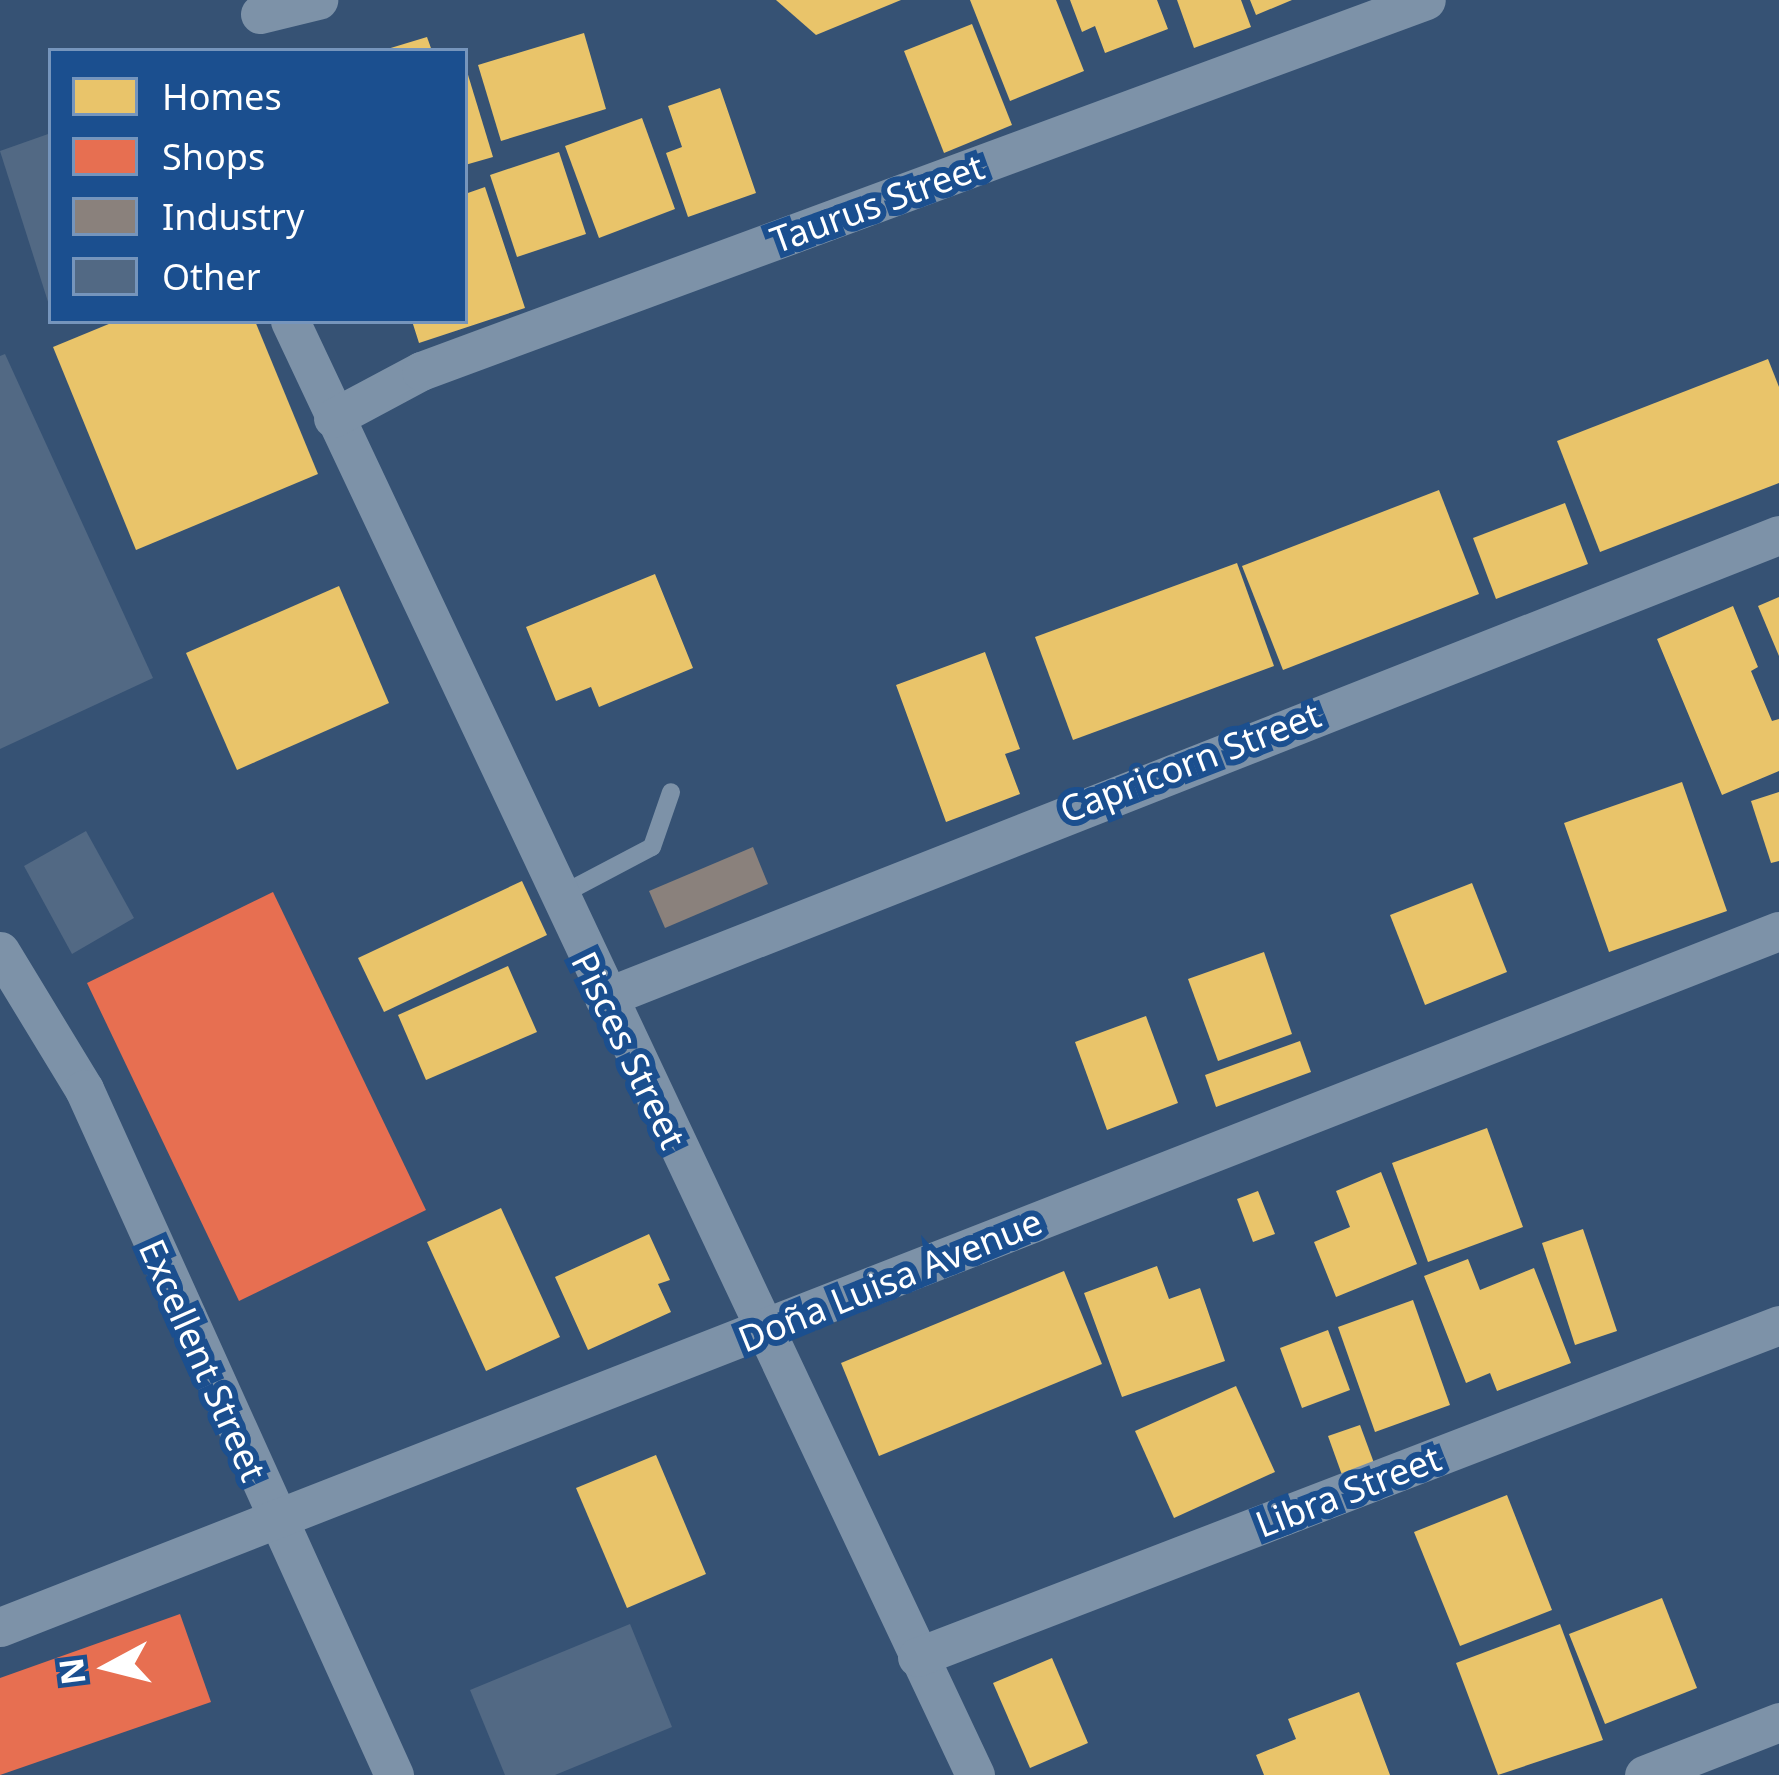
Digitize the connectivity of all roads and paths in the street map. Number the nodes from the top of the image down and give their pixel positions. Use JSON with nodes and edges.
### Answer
{"nodes":[{"id":1,"x":318,"y":0,"type":"edge"},
{"id":2,"x":1426,"y":0,"type":"edge"},
{"id":3,"x":260,"y":14,"type":"dead end"},
{"id":4,"x":291,"y":324,"type":"edge"},
{"id":5,"x":333,"y":418,"type":"junction"},
{"id":6,"x":1779,"y":535,"type":"edge"},
{"id":7,"x":671,"y":792,"type":"dead end"},
{"id":8,"x":556,"y":897,"type":"junction"},
{"id":9,"x":1779,"y":932,"type":"edge"},
{"id":10,"x":0,"y":951,"type":"edge"},
{"id":11,"x":604,"y":998,"type":"junction"},
{"id":12,"x":1779,"y":1325,"type":"edge"},
{"id":13,"x":764,"y":1330,"type":"junction"},
{"id":14,"x":275,"y":1524,"type":"junction"},
{"id":15,"x":0,"y":1627,"type":"edge"},
{"id":16,"x":917,"y":1657,"type":"junction"},
{"id":17,"x":1779,"y":1722,"type":"edge"},
{"id":18,"x":394,"y":1775,"type":"edge"},
{"id":19,"x":975,"y":1775,"type":"edge"},
{"id":20,"x":1644,"y":1775,"type":"edge"}],
"edges":[{"from":1,"to":3,"type":"street"},
{"from":2,"to":5,"type":"street","name":"Taurus Street"},
{"from":4,"to":5,"type":"street","name":"Pisces Street"},
{"from":5,"to":8,"type":"street","name":"Pisces Street"},
{"from":6,"to":11,"type":"street","name":"Capricorn Street"},
{"from":7,"to":8,"type":"lane"},
{"from":8,"to":11,"type":"street","name":"Pisces Street"},
{"from":9,"to":13,"type":"street","name":"Doña Luisa Avenue"},
{"from":10,"to":14,"type":"street","name":"Excellent Street"},
{"from":11,"to":13,"type":"street","name":"Pisces Street"},
{"from":12,"to":16,"type":"street","name":"Libra Street"},
{"from":13,"to":14,"type":"street","name":"Doña Luisa Avenue"},
{"from":13,"to":16,"type":"street","name":"Pisces Street"},
{"from":14,"to":15,"type":"street","name":"Doña Luisa Avenue"},
{"from":14,"to":18,"type":"street","name":"Excellent Street"},
{"from":16,"to":19,"type":"street","name":"Pisces Street"},
{"from":17,"to":20,"type":"street"}]}
